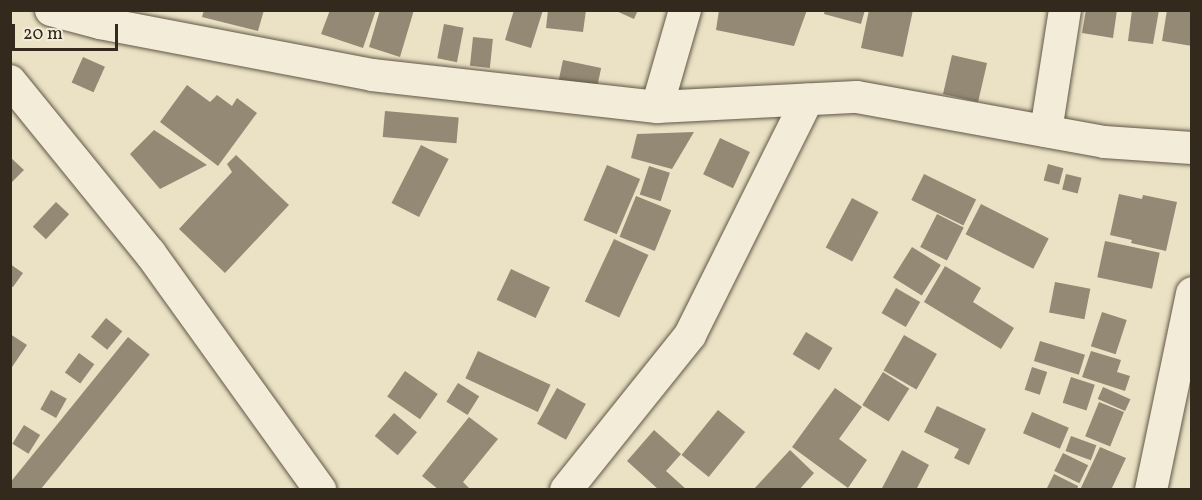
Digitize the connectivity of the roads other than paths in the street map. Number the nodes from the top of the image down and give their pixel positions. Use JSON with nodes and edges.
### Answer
{"nodes":[{"id":1,"x":51,"y":10,"type":"edge"},
{"id":2,"x":685,"y":10,"type":"edge"},
{"id":3,"x":1065,"y":10,"type":"edge"},
{"id":4,"x":10,"y":81,"type":"edge"},
{"id":5,"x":807,"y":100,"type":"junction"},
{"id":6,"x":657,"y":107,"type":"junction"},
{"id":7,"x":1046,"y":131,"type":"junction"},
{"id":8,"x":1191,"y":148,"type":"edge"},
{"id":9,"x":1191,"y":292,"type":"edge"},
{"id":10,"x":320,"y":489,"type":"edge"},
{"id":11,"x":566,"y":489,"type":"edge"},
{"id":12,"x":1151,"y":489,"type":"edge"}],
"edges":[{"from":1,"to":6,"type":"street"},
{"from":2,"to":6,"type":"street"},
{"from":3,"to":7,"type":"street"},
{"from":4,"to":10,"type":"street"},
{"from":5,"to":6,"type":"street"},
{"from":5,"to":7,"type":"street"},
{"from":5,"to":11,"type":"street"},
{"from":7,"to":8,"type":"street"},
{"from":9,"to":12,"type":"street"}]}
